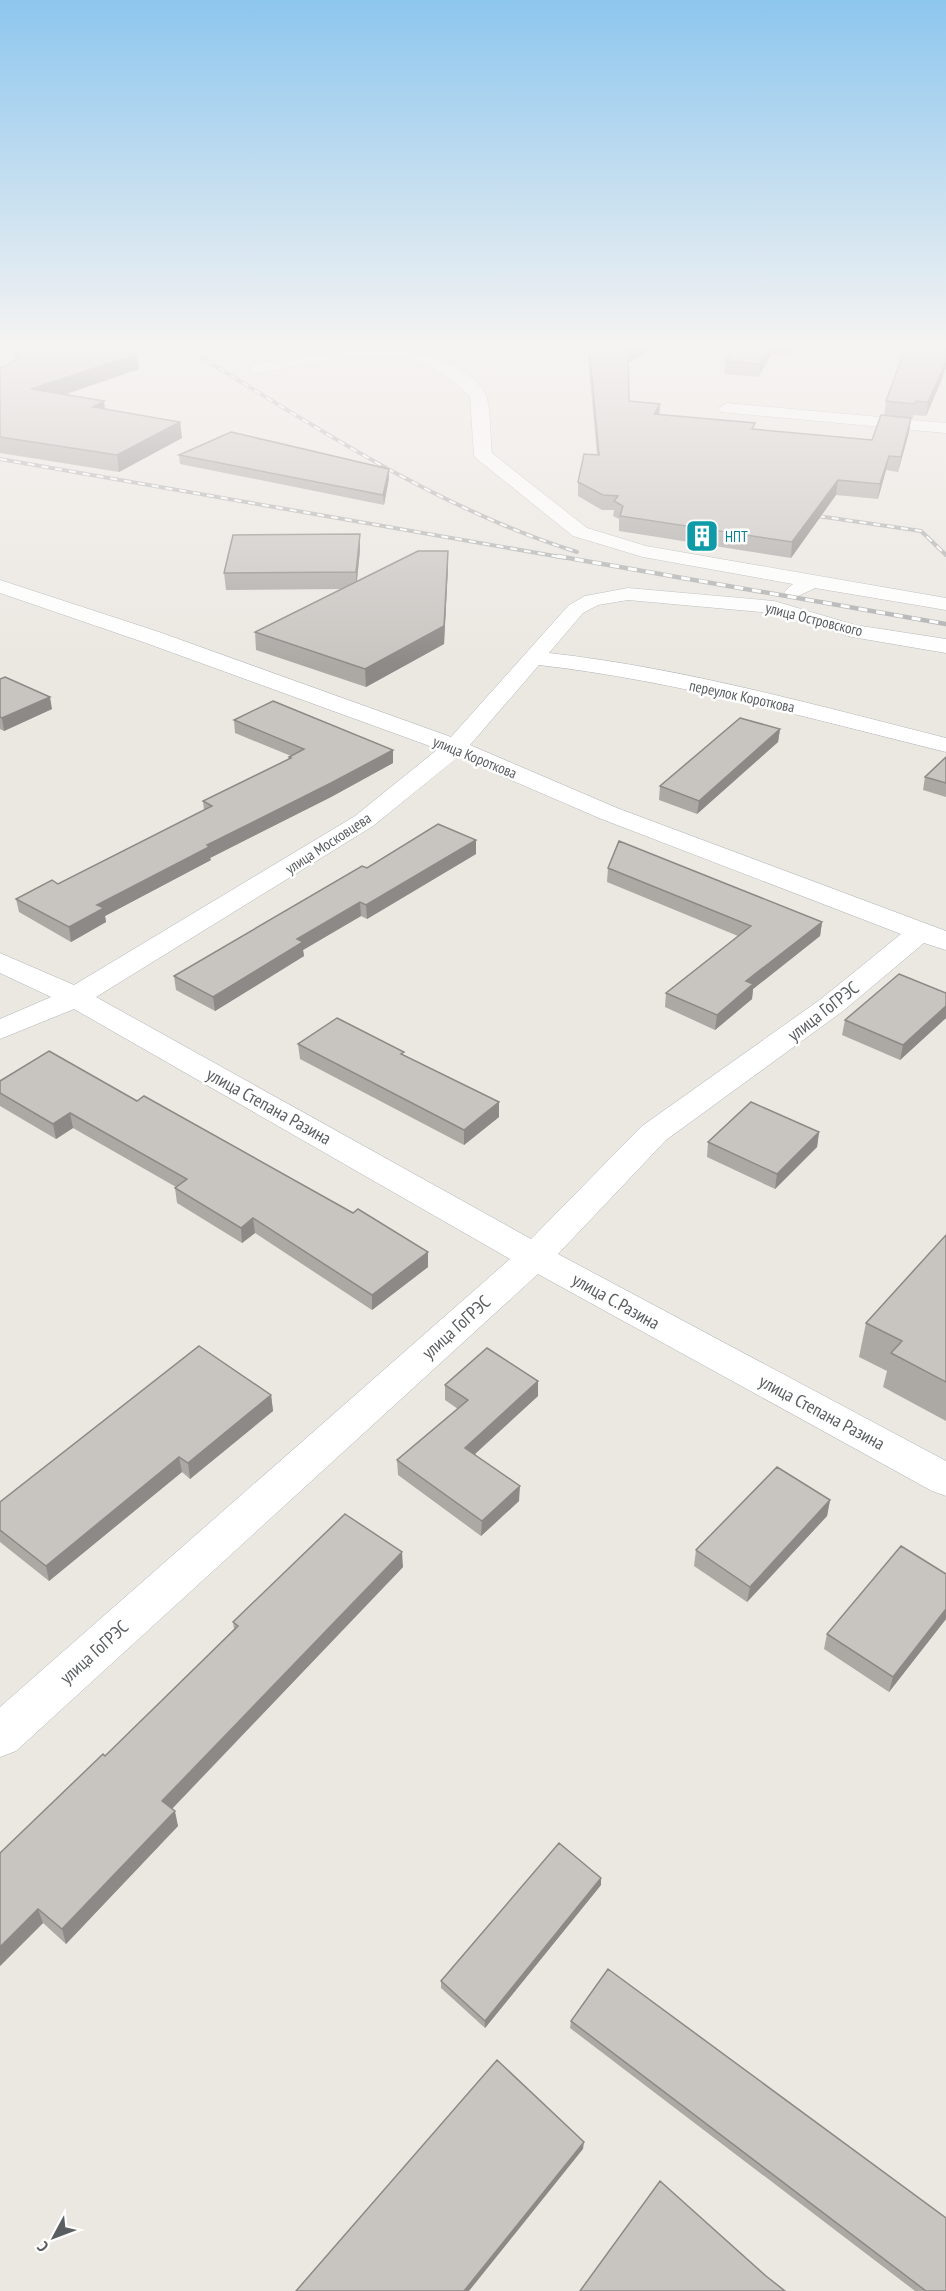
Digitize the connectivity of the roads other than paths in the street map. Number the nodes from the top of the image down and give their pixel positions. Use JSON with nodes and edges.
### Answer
{"nodes":[{"id":1,"x":483,"y":453,"type":"edge"},
{"id":2,"x":811,"y":581,"type":"junction"},
{"id":3,"x":0,"y":586,"type":"edge"},
{"id":4,"x":609,"y":595,"type":"joint"},
{"id":5,"x":946,"y":604,"type":"edge"},
{"id":6,"x":774,"y":607,"type":"junction"},
{"id":7,"x":946,"y":646,"type":"edge"},
{"id":8,"x":537,"y":657,"type":"junction"},
{"id":9,"x":946,"y":745,"type":"edge"},
{"id":10,"x":455,"y":747,"type":"junction"},
{"id":11,"x":933,"y":936,"type":"edge"},
{"id":12,"x":0,"y":962,"type":"edge"},
{"id":13,"x":75,"y":997,"type":"junction"},
{"id":14,"x":0,"y":1030,"type":"edge"},
{"id":15,"x":535,"y":1257,"type":"junction"},
{"id":16,"x":698,"y":1345,"type":"joint"},
{"id":17,"x":946,"y":1480,"type":"edge"},
{"id":18,"x":0,"y":1736,"type":"edge"}],
"edges":[{"from":1,"to":2,"type":"street"},
{"from":2,"to":5,"type":"street"},
{"from":2,"to":6,"type":"street"},
{"from":3,"to":10,"type":"street","name":"улица Короткова"},
{"from":4,"to":6,"type":"street","name":"улица Островского"},
{"from":4,"to":8,"type":"street","name":"улица Московцева"},
{"from":6,"to":7,"type":"street","name":"улица Островского"},
{"from":8,"to":9,"type":"street","name":"переулок Короткова"},
{"from":8,"to":10,"type":"street","name":"улица Московцева"},
{"from":10,"to":11,"type":"street","name":"улица Короткова"},
{"from":10,"to":13,"type":"street","name":"улица Московцева"},
{"from":11,"to":15,"type":"street","name":"улица ГоГРЭС"},
{"from":12,"to":13,"type":"street","name":"улица Степана Разина"},
{"from":13,"to":14,"type":"street","name":"улица Московцева"},
{"from":13,"to":15,"type":"street","name":"улица Степана Разина"},
{"from":15,"to":16,"type":"street","name":"улица С.Разина"},
{"from":15,"to":18,"type":"street","name":"улица ГоГРЭС"},
{"from":16,"to":17,"type":"street","name":"улица Степана Разина"}]}
